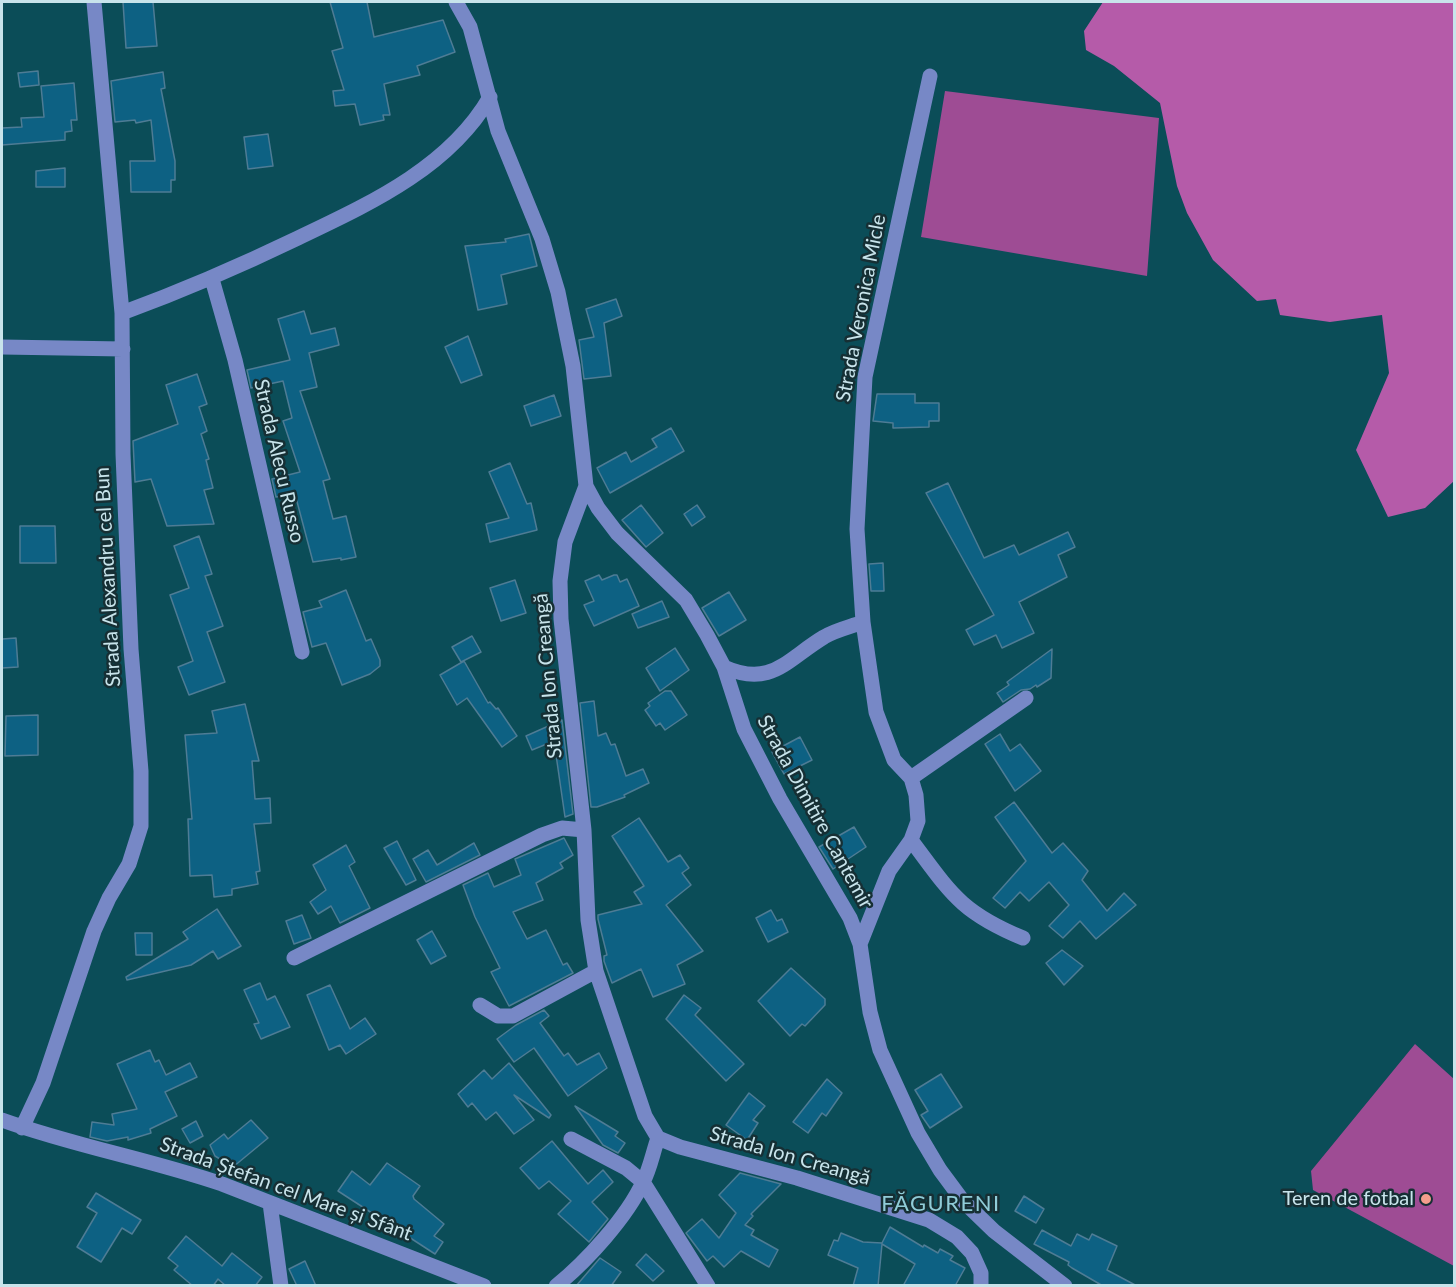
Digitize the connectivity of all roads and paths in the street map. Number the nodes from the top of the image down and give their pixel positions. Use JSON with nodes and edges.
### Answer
{"nodes":[{"id":1,"x":94,"y":2,"type":"edge"},
{"id":2,"x":456,"y":2,"type":"edge"},
{"id":3,"x":930,"y":76,"type":"dead end"},
{"id":4,"x":490,"y":98,"type":"junction"},
{"id":5,"x":212,"y":279,"type":"junction"},
{"id":6,"x":122,"y":314,"type":"junction"},
{"id":7,"x":2,"y":347,"type":"edge"},
{"id":8,"x":123,"y":349,"type":"junction"},
{"id":9,"x":586,"y":486,"type":"junction"},
{"id":10,"x":863,"y":622,"type":"junction"},
{"id":11,"x":302,"y":652,"type":"dead end"},
{"id":12,"x":724,"y":667,"type":"junction"},
{"id":13,"x":1026,"y":698,"type":"dead end"},
{"id":14,"x":911,"y":778,"type":"junction"},
{"id":15,"x":584,"y":830,"type":"junction"},
{"id":16,"x":911,"y":840,"type":"junction"},
{"id":17,"x":1023,"y":938,"type":"dead end"},
{"id":18,"x":860,"y":944,"type":"junction"},
{"id":19,"x":294,"y":958,"type":"dead end"},
{"id":20,"x":596,"y":971,"type":"junction"},
{"id":21,"x":480,"y":1005,"type":"dead end"},
{"id":22,"x":2,"y":1120,"type":"edge"},
{"id":23,"x":22,"y":1128,"type":"junction"},
{"id":24,"x":658,"y":1138,"type":"junction"},
{"id":25,"x":571,"y":1139,"type":"dead end"},
{"id":26,"x":643,"y":1182,"type":"junction"},
{"id":27,"x":270,"y":1203,"type":"junction"},
{"id":28,"x":281,"y":1286,"type":"edge"},
{"id":29,"x":484,"y":1286,"type":"edge"},
{"id":30,"x":556,"y":1286,"type":"edge"},
{"id":31,"x":708,"y":1286,"type":"edge"},
{"id":32,"x":981,"y":1286,"type":"edge"},
{"id":33,"x":1065,"y":1286,"type":"edge"}],
"edges":[{"from":1,"to":6,"type":"street","name":"Strada Alexandru cel Bun"},
{"from":2,"to":4,"type":"street","name":"Strada Dimitire Cantemir"},
{"from":3,"to":10,"type":"street","name":"Strada Veronica Micle"},
{"from":4,"to":5,"type":"street"},
{"from":4,"to":9,"type":"street","name":"Strada Dimitire Cantemir"},
{"from":5,"to":6,"type":"street"},
{"from":5,"to":11,"type":"street","name":"Strada Alecu Russo"},
{"from":6,"to":8,"type":"street","name":"Strada Alexandru cel Bun"},
{"from":7,"to":8,"type":"street"},
{"from":8,"to":23,"type":"street","name":"Strada Alexandru cel Bun"},
{"from":9,"to":12,"type":"street","name":"Strada Dimitire Cantemir"},
{"from":9,"to":15,"type":"street","name":"Strada Ion Creangă"},
{"from":10,"to":12,"type":"street"},
{"from":10,"to":14,"type":"street","name":"Strada Veronica Micle"},
{"from":12,"to":18,"type":"street","name":"Strada Dimitire Cantemir"},
{"from":13,"to":14,"type":"street"},
{"from":14,"to":16,"type":"street","name":"Strada Veronica Micle"},
{"from":15,"to":19,"type":"street"},
{"from":15,"to":20,"type":"street","name":"Strada Ion Creangă"},
{"from":16,"to":17,"type":"street"},
{"from":16,"to":18,"type":"street","name":"Strada Veronica Micle"},
{"from":18,"to":33,"type":"street","name":"Strada Dimitire Cantemir"},
{"from":20,"to":21,"type":"street"},
{"from":20,"to":24,"type":"street","name":"Strada Ion Creangă"},
{"from":22,"to":23,"type":"street","name":"Strada Ștefan cel Mare și Sfânt"},
{"from":23,"to":27,"type":"street","name":"Strada Ștefan cel Mare și Sfânt"},
{"from":24,"to":26,"type":"street"},
{"from":24,"to":32,"type":"street","name":"Strada Ion Creangă"},
{"from":25,"to":26,"type":"street"},
{"from":26,"to":30,"type":"street"},
{"from":26,"to":31,"type":"street"},
{"from":27,"to":28,"type":"street"},
{"from":27,"to":29,"type":"street","name":"Strada Ștefan cel Mare și Sfânt"}]}
